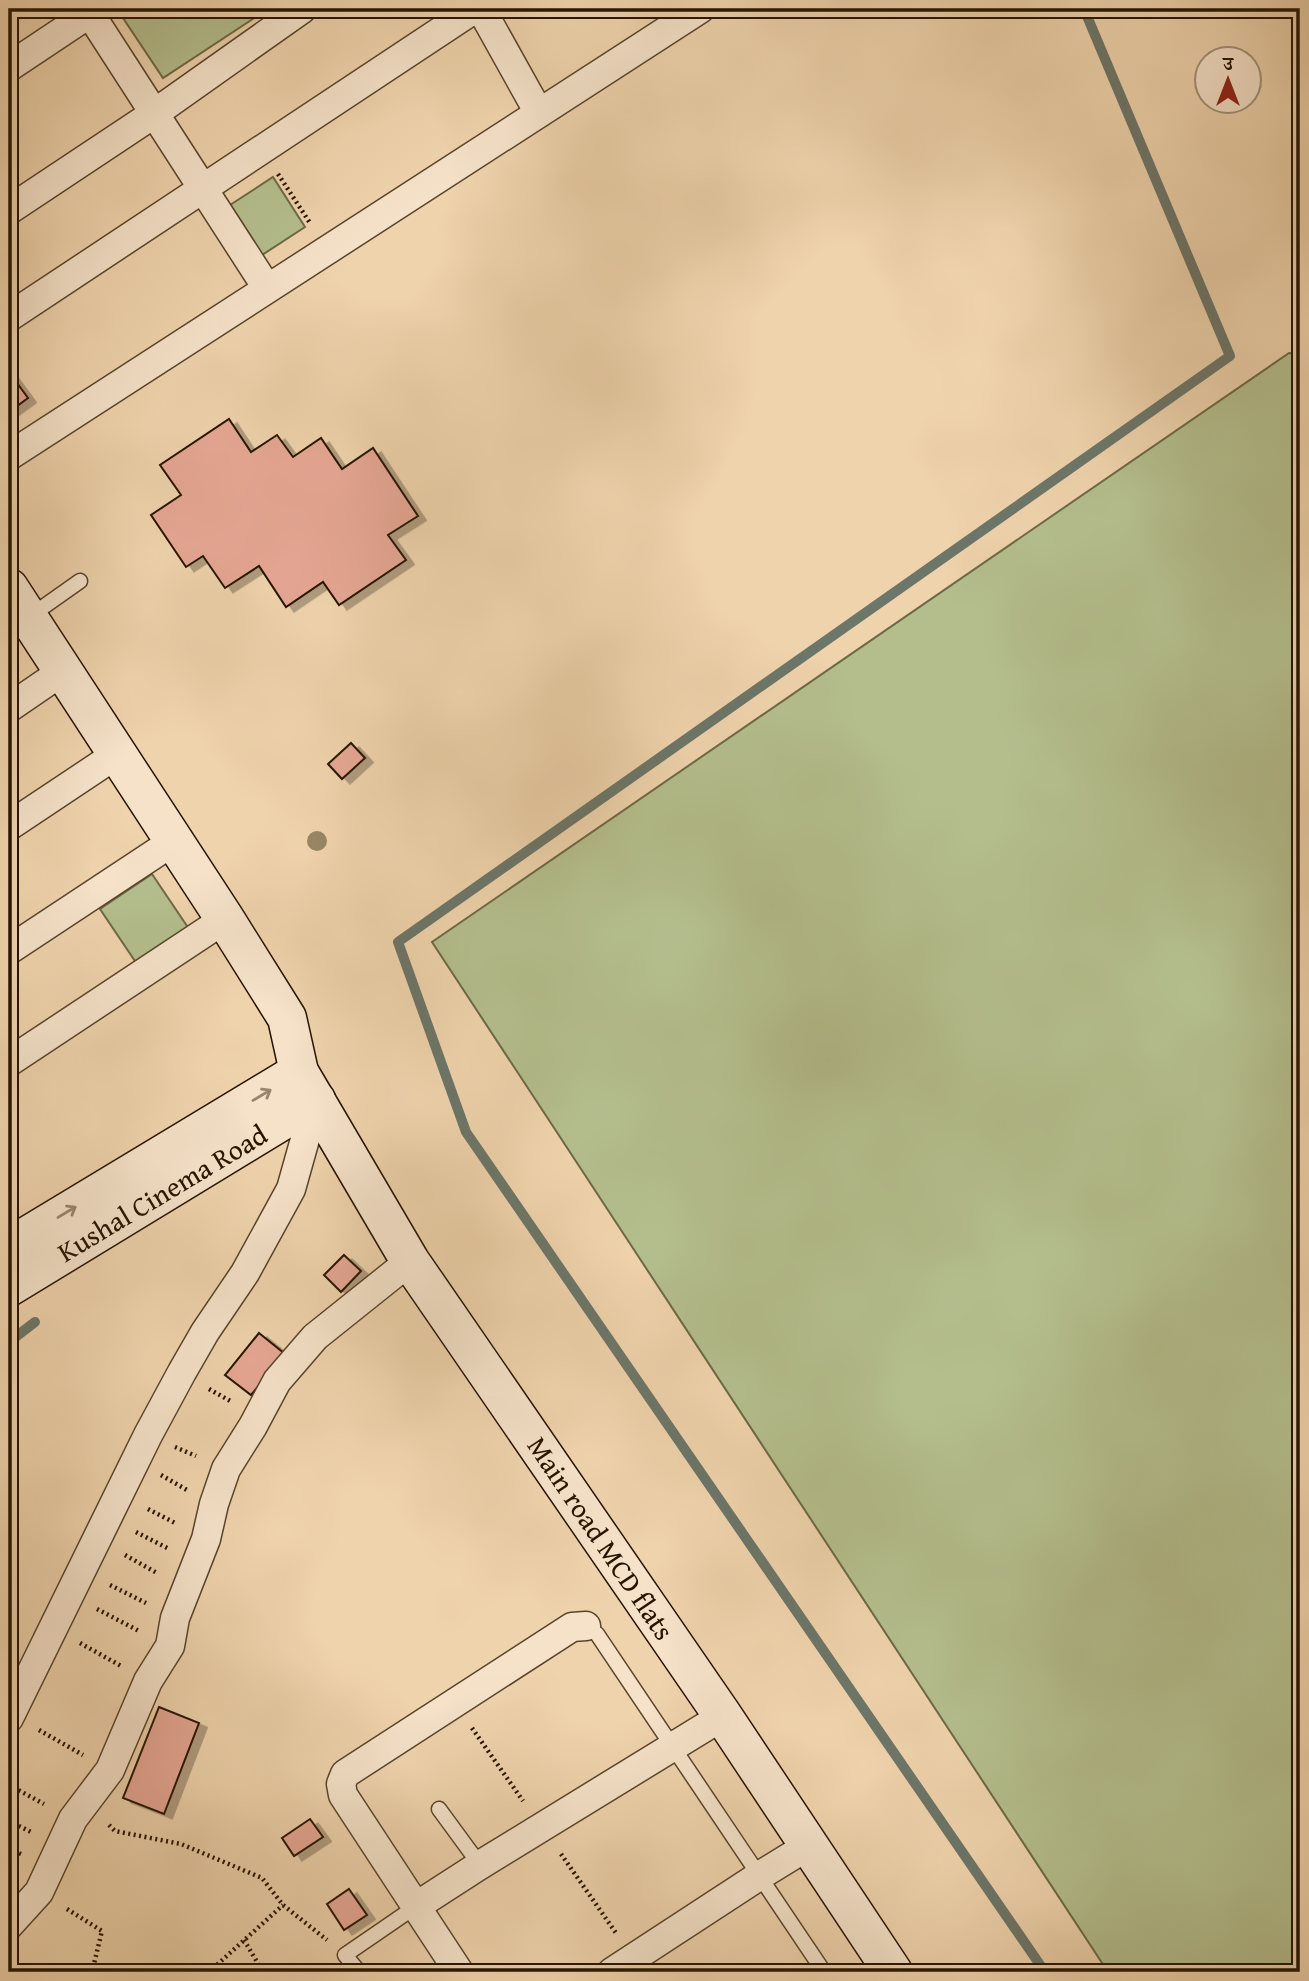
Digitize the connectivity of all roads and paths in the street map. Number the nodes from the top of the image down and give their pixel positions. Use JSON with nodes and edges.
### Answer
{"nodes":[{"id":1,"x":302,"y":9,"type":"edge"},
{"id":2,"x":474,"y":9,"type":"edge"},
{"id":3,"x":481,"y":9,"type":"edge"},
{"id":4,"x":700,"y":9,"type":"edge"},
{"id":5,"x":88,"y":11,"type":"edge"},
{"id":6,"x":9,"y":67,"type":"edge"},
{"id":7,"x":155,"y":113,"type":"junction"},
{"id":8,"x":539,"y":113,"type":"junction"},
{"id":9,"x":262,"y":149,"type":"junction"},
{"id":10,"x":204,"y":188,"type":"junction"},
{"id":11,"x":9,"y":210,"type":"edge"},
{"id":12,"x":328,"y":250,"type":"junction"},
{"id":13,"x":268,"y":288,"type":"junction"},
{"id":14,"x":9,"y":317,"type":"edge"},
{"id":15,"x":9,"y":456,"type":"edge"},
{"id":16,"x":80,"y":581,"type":"dead end"},
{"id":17,"x":18,"y":603,"type":"edge"},
{"id":18,"x":63,"y":671,"type":"junction"},
{"id":19,"x":9,"y":708,"type":"edge"},
{"id":20,"x":117,"y":754,"type":"junction"},
{"id":21,"x":9,"y":826,"type":"edge"},
{"id":22,"x":174,"y":841,"type":"junction"},
{"id":23,"x":225,"y":919,"type":"junction"},
{"id":24,"x":9,"y":950,"type":"edge"},
{"id":25,"x":9,"y":1062,"type":"edge"},
{"id":26,"x":308,"y":1086,"type":"junction"},
{"id":27,"x":9,"y":1247,"type":"edge"},
{"id":28,"x":410,"y":1261,"type":"junction"},
{"id":29,"x":9,"y":1287,"type":"edge"},
{"id":30,"x":182,"y":1372,"type":"junction"},
{"id":31,"x":258,"y":1414,"type":"junction"},
{"id":32,"x":148,"y":1435,"type":"junction"},
{"id":33,"x":136,"y":1461,"type":"junction"},
{"id":34,"x":226,"y":1469,"type":"junction"},
{"id":35,"x":214,"y":1504,"type":"junction"},
{"id":36,"x":108,"y":1517,"type":"junction"},
{"id":37,"x":202,"y":1551,"type":"junction"},
{"id":38,"x":75,"y":1582,"type":"junction"},
{"id":39,"x":185,"y":1588,"type":"junction"},
{"id":40,"x":175,"y":1618,"type":"junction"},
{"id":41,"x":586,"y":1626,"type":"joint"},
{"id":42,"x":52,"y":1628,"type":"junction"},
{"id":43,"x":170,"y":1646,"type":"junction"},
{"id":44,"x":148,"y":1681,"type":"junction"},
{"id":45,"x":10,"y":1716,"type":"edge"},
{"id":46,"x":723,"y":1716,"type":"junction"},
{"id":47,"x":673,"y":1746,"type":"junction"},
{"id":48,"x":110,"y":1770,"type":"junction"},
{"id":49,"x":9,"y":1785,"type":"edge"},
{"id":50,"x":439,"y":1809,"type":"dead end"},
{"id":51,"x":79,"y":1811,"type":"junction"},
{"id":52,"x":808,"y":1846,"type":"junction"},
{"id":53,"x":480,"y":1865,"type":"junction"},
{"id":54,"x":758,"y":1876,"type":"junction"},
{"id":55,"x":39,"y":1892,"type":"junction"},
{"id":56,"x":283,"y":1905,"type":"junction"},
{"id":57,"x":415,"y":1907,"type":"junction"},
{"id":58,"x":9,"y":1924,"type":"edge"},
{"id":59,"x":244,"y":1940,"type":"junction"},
{"id":60,"x":345,"y":1955,"type":"junction"},
{"id":61,"x":92,"y":1972,"type":"edge"},
{"id":62,"x":209,"y":1972,"type":"edge"},
{"id":63,"x":263,"y":1972,"type":"edge"},
{"id":64,"x":359,"y":1972,"type":"edge"},
{"id":65,"x":459,"y":1972,"type":"edge"},
{"id":66,"x":612,"y":1972,"type":"edge"},
{"id":67,"x":824,"y":1972,"type":"edge"},
{"id":68,"x":893,"y":1972,"type":"edge"}],
"edges":[{"from":1,"to":7,"type":"street"},
{"from":2,"to":9,"type":"street"},
{"from":3,"to":8,"type":"street"},
{"from":4,"to":8,"type":"street"},
{"from":5,"to":6,"type":"street"},
{"from":5,"to":7,"type":"street"},
{"from":7,"to":10,"type":"street"},
{"from":7,"to":11,"type":"street"},
{"from":8,"to":12,"type":"street"},
{"from":9,"to":10,"type":"street"},
{"from":9,"to":12,"type":"path"},
{"from":10,"to":13,"type":"street"},
{"from":10,"to":14,"type":"street"},
{"from":12,"to":13,"type":"street"},
{"from":13,"to":15,"type":"street"},
{"from":16,"to":17,"type":"lane"},
{"from":17,"to":18,"type":"street","name":"Main road MCD flats"},
{"from":18,"to":19,"type":"street"},
{"from":18,"to":20,"type":"street","name":"Main road MCD flats"},
{"from":20,"to":21,"type":"street"},
{"from":20,"to":22,"type":"street","name":"Main road MCD flats"},
{"from":22,"to":23,"type":"street","name":"Main road MCD flats"},
{"from":22,"to":24,"type":"street"},
{"from":23,"to":25,"type":"street"},
{"from":23,"to":26,"type":"street","name":"Main road MCD flats"},
{"from":27,"to":26,"type":"street","name":"Kushal Cinema Road","one_way":true},
{"from":26,"to":28,"type":"street","name":"Main road MCD flats"},
{"from":26,"to":29,"type":"street","name":"Kushal Cinema Road"},
{"from":26,"to":30,"type":"street"},
{"from":28,"to":31,"type":"street"},
{"from":28,"to":46,"type":"street","name":"Main road MCD flats"},
{"from":30,"to":31,"type":"path"},
{"from":30,"to":32,"type":"street"},
{"from":31,"to":34,"type":"street"},
{"from":32,"to":33,"type":"street"},
{"from":32,"to":34,"type":"path"},
{"from":33,"to":35,"type":"path"},
{"from":33,"to":36,"type":"street"},
{"from":34,"to":35,"type":"street"},
{"from":35,"to":37,"type":"street"},
{"from":36,"to":37,"type":"path"},
{"from":36,"to":37,"type":"path"},
{"from":36,"to":38,"type":"street"},
{"from":36,"to":39,"type":"path"},
{"from":37,"to":39,"type":"street"},
{"from":38,"to":40,"type":"path"},
{"from":38,"to":42,"type":"street"},
{"from":38,"to":43,"type":"path"},
{"from":39,"to":40,"type":"street"},
{"from":40,"to":43,"type":"street"},
{"from":41,"to":47,"type":"lane"},
{"from":41,"to":57,"type":"street"},
{"from":42,"to":44,"type":"path"},
{"from":42,"to":45,"type":"street"},
{"from":43,"to":44,"type":"street"},
{"from":44,"to":48,"type":"street"},
{"from":45,"to":48,"type":"path"},
{"from":46,"to":47,"type":"street"},
{"from":46,"to":52,"type":"street","name":"Main road MCD flats"},
{"from":47,"to":53,"type":"street"},
{"from":47,"to":54,"type":"lane"},
{"from":48,"to":51,"type":"street"},
{"from":49,"to":51,"type":"path"},
{"from":50,"to":53,"type":"lane"},
{"from":51,"to":55,"type":"street"},
{"from":51,"to":56,"type":"path"},
{"from":52,"to":54,"type":"street"},
{"from":52,"to":68,"type":"street","name":"Main road MCD flats"},
{"from":53,"to":57,"type":"street"},
{"from":54,"to":66,"type":"street"},
{"from":54,"to":67,"type":"lane"},
{"from":55,"to":58,"type":"street"},
{"from":55,"to":61,"type":"path"},
{"from":56,"to":59,"type":"path"},
{"from":56,"to":60,"type":"path"},
{"from":57,"to":60,"type":"lane"},
{"from":57,"to":65,"type":"street"},
{"from":59,"to":62,"type":"path"},
{"from":59,"to":63,"type":"path"},
{"from":60,"to":64,"type":"lane"}]}
